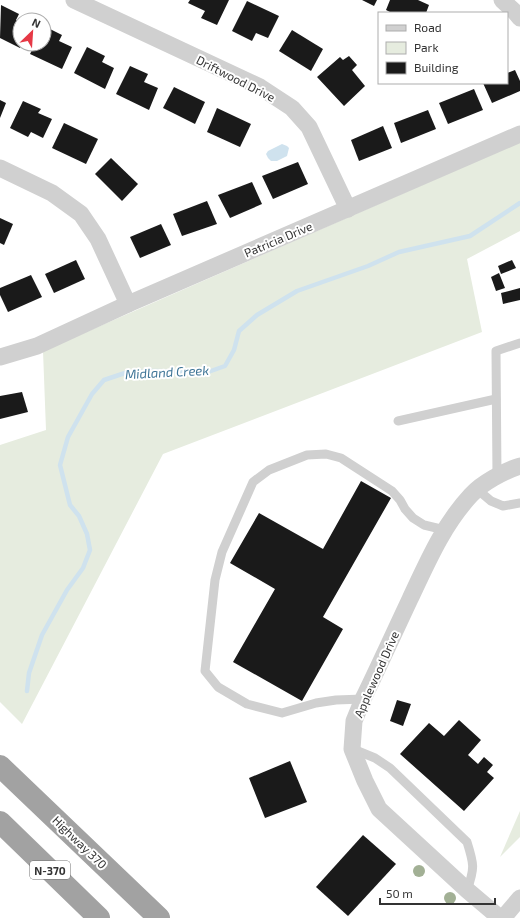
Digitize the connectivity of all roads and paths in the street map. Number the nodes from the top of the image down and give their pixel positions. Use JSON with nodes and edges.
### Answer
{"nodes":[{"id":1,"x":74,"y":0,"type":"edge"},
{"id":2,"x":502,"y":0,"type":"edge"},
{"id":3,"x":520,"y":18,"type":"edge"},
{"id":4,"x":520,"y":134,"type":"edge"},
{"id":5,"x":0,"y":168,"type":"edge"},
{"id":6,"x":348,"y":209,"type":"junction"},
{"id":7,"x":128,"y":304,"type":"junction"},
{"id":8,"x":520,"y":343,"type":"edge"},
{"id":9,"x":0,"y":357,"type":"edge"},
{"id":10,"x":496,"y":399,"type":"junction"},
{"id":11,"x":398,"y":421,"type":"dead end"},
{"id":12,"x":520,"y":466,"type":"edge"},
{"id":13,"x":497,"y":477,"type":"junction"},
{"id":14,"x":478,"y":490,"type":"junction"},
{"id":15,"x":520,"y":502,"type":"edge"},
{"id":16,"x":445,"y":530,"type":"junction"},
{"id":17,"x":363,"y":698,"type":"junction"},
{"id":18,"x":352,"y":749,"type":"junction"},
{"id":19,"x":0,"y":766,"type":"edge"},
{"id":20,"x":0,"y":822,"type":"edge"},
{"id":21,"x":467,"y":890,"type":"junction"},
{"id":22,"x":520,"y":898,"type":"edge"},
{"id":23,"x":99,"y":918,"type":"edge"},
{"id":24,"x":159,"y":918,"type":"edge"},
{"id":25,"x":501,"y":918,"type":"edge"}],
"edges":[{"from":1,"to":6,"type":"street","name":"Driftwood Drive"},
{"from":2,"to":3,"type":"street"},
{"from":4,"to":6,"type":"street","name":"Patricia Drive"},
{"from":5,"to":7,"type":"street"},
{"from":6,"to":7,"type":"street","name":"Patricia Drive"},
{"from":7,"to":9,"type":"street","name":"Patricia Drive"},
{"from":8,"to":10,"type":"lane"},
{"from":10,"to":11,"type":"lane"},
{"from":10,"to":13,"type":"lane"},
{"from":12,"to":13,"type":"street","name":"Applewood Drive"},
{"from":13,"to":14,"type":"street","name":"Applewood Drive"},
{"from":14,"to":15,"type":"lane"},
{"from":14,"to":16,"type":"street","name":"Applewood Drive"},
{"from":16,"to":17,"type":"street","name":"Applewood Drive"},
{"from":16,"to":17,"type":"lane"},
{"from":17,"to":18,"type":"street","name":"Applewood Drive"},
{"from":18,"to":21,"type":"street","name":"Applewood Drive"},
{"from":18,"to":21,"type":"lane"},
{"from":19,"to":24,"type":"highway","name":"Highway 370"},
{"from":20,"to":23,"type":"highway","number":"N-370"},
{"from":21,"to":25,"type":"street","name":"Applewood Drive"},
{"from":22,"to":25,"type":"street"}]}
